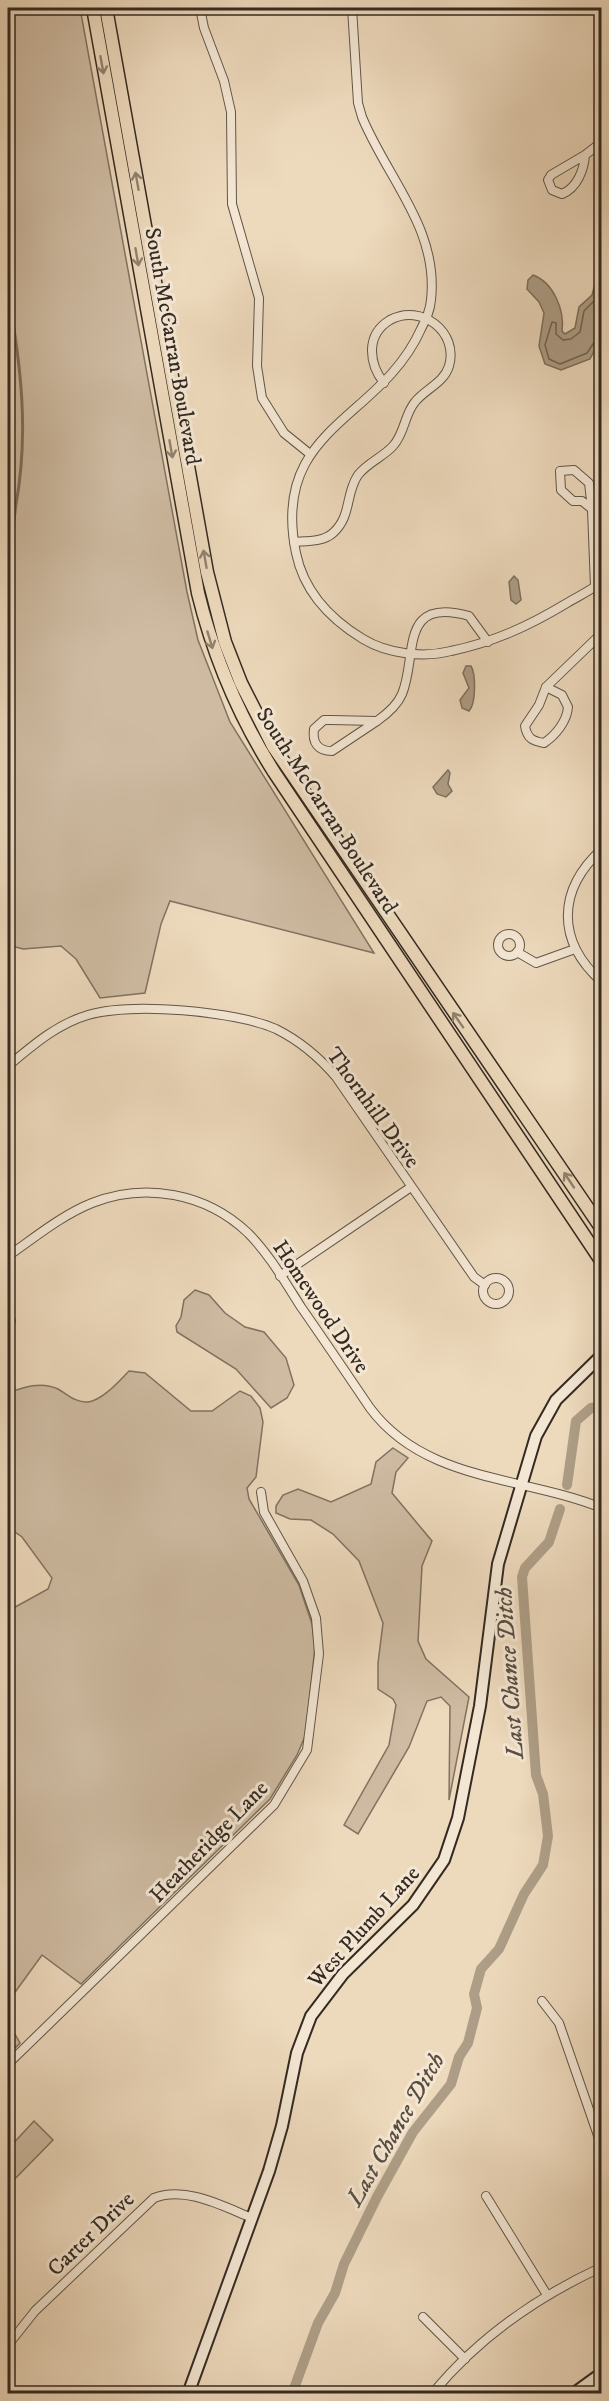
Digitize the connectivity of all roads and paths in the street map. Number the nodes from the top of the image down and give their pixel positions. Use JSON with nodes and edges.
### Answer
{"nodes":[{"id":1,"x":93,"y":8,"type":"edge"},
{"id":2,"x":106,"y":8,"type":"edge"},
{"id":3,"x":200,"y":8,"type":"edge"},
{"id":4,"x":352,"y":8,"type":"edge"},
{"id":5,"x":600,"y":144,"type":"edge"},
{"id":6,"x":585,"y":155,"type":"junction"},
{"id":7,"x":428,"y":318,"type":"junction"},
{"id":8,"x":384,"y":383,"type":"junction"},
{"id":9,"x":310,"y":454,"type":"junction"},
{"id":10,"x":592,"y":509,"type":"junction"},
{"id":11,"x":294,"y":542,"type":"junction"},
{"id":12,"x":599,"y":585,"type":"edge"},
{"id":13,"x":602,"y":633,"type":"edge"},
{"id":14,"x":488,"y":642,"type":"junction"},
{"id":15,"x":410,"y":653,"type":"junction"},
{"id":16,"x":546,"y":687,"type":"junction"},
{"id":17,"x":377,"y":721,"type":"junction"},
{"id":18,"x":602,"y":849,"type":"edge"},
{"id":19,"x":575,"y":949,"type":"junction"},
{"id":20,"x":517,"y":952,"type":"dead end"},
{"id":21,"x":602,"y":982,"type":"edge"},
{"id":22,"x":8,"y":1066,"type":"edge"},
{"id":23,"x":411,"y":1187,"type":"junction"},
{"id":24,"x":602,"y":1229,"type":"edge"},
{"id":25,"x":8,"y":1257,"type":"edge"},
{"id":26,"x":602,"y":1262,"type":"edge"},
{"id":27,"x":280,"y":1276,"type":"junction"},
{"id":28,"x":485,"y":1285,"type":"dead end"},
{"id":29,"x":602,"y":1355,"type":"edge"},
{"id":30,"x":521,"y":1486,"type":"junction"},
{"id":31,"x":261,"y":1492,"type":"dead end"},
{"id":32,"x":602,"y":1508,"type":"edge"},
{"id":33,"x":542,"y":2001,"type":"dead end"},
{"id":34,"x":8,"y":2064,"type":"edge"},
{"id":35,"x":602,"y":2147,"type":"edge"},
{"id":36,"x":486,"y":2196,"type":"dead end"},
{"id":37,"x":252,"y":2218,"type":"junction"},
{"id":38,"x":602,"y":2267,"type":"edge"},
{"id":39,"x":547,"y":2295,"type":"junction"},
{"id":40,"x":423,"y":2317,"type":"dead end"},
{"id":41,"x":8,"y":2345,"type":"edge"},
{"id":42,"x":465,"y":2359,"type":"junction"},
{"id":43,"x":602,"y":2373,"type":"edge"},
{"id":44,"x":188,"y":2394,"type":"edge"},
{"id":45,"x":432,"y":2394,"type":"edge"},
{"id":46,"x":573,"y":2394,"type":"edge"}],
"edges":[{"from":1,"to":26,"type":"main road","name":"South McCarran Boulevard","one_way":true},
{"from":24,"to":2,"type":"main road","name":"South McCarran Boulevard","one_way":true},
{"from":3,"to":9,"type":"street"},
{"from":4,"to":7,"type":"street"},
{"from":5,"to":6,"type":"street"},
{"from":6,"to":6,"type":"street"},
{"from":7,"to":8,"type":"street"},
{"from":7,"to":8,"type":"street"},
{"from":7,"to":11,"type":"street"},
{"from":8,"to":9,"type":"street"},
{"from":9,"to":11,"type":"street"},
{"from":10,"to":10,"type":"street"},
{"from":10,"to":12,"type":"street"},
{"from":11,"to":15,"type":"street"},
{"from":12,"to":14,"type":"street"},
{"from":13,"to":16,"type":"street"},
{"from":14,"to":15,"type":"street"},
{"from":14,"to":15,"type":"street"},
{"from":15,"to":17,"type":"street"},
{"from":16,"to":16,"type":"street"},
{"from":17,"to":17,"type":"street"},
{"from":18,"to":19,"type":"street"},
{"from":19,"to":20,"type":"street"},
{"from":19,"to":21,"type":"street"},
{"from":22,"to":23,"type":"street","name":"Thornhill Drive"},
{"from":23,"to":27,"type":"street"},
{"from":23,"to":28,"type":"street","name":"Thornhill Drive"},
{"from":25,"to":27,"type":"street","name":"Homewood Drive"},
{"from":27,"to":30,"type":"street","name":"Homewood Drive"},
{"from":29,"to":30,"type":"main road","name":"West Plumb Lane"},
{"from":30,"to":32,"type":"street","name":"Homewood Drive"},
{"from":30,"to":37,"type":"main road","name":"West Plumb Lane"},
{"from":31,"to":34,"type":"street","name":"Heatheridge Lane"},
{"from":33,"to":35,"type":"street"},
{"from":36,"to":39,"type":"street"},
{"from":37,"to":41,"type":"street","name":"Carter Drive"},
{"from":37,"to":44,"type":"main road","name":"West Plumb Lane"},
{"from":38,"to":39,"type":"street"},
{"from":39,"to":42,"type":"street"},
{"from":40,"to":42,"type":"street"},
{"from":42,"to":45,"type":"street"},
{"from":43,"to":46,"type":"main road"}]}
